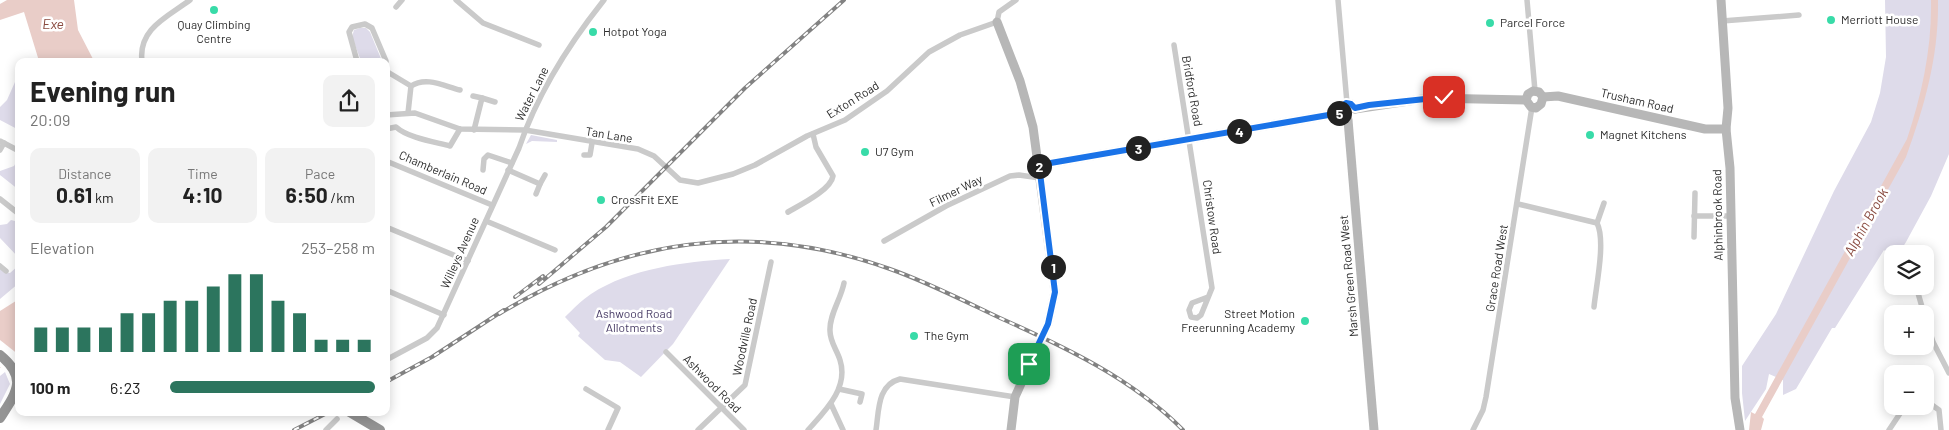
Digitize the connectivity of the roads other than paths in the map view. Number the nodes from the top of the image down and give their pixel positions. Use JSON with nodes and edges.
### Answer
{"nodes":[{"id":1,"x":190,"y":0,"type":"edge"},
{"id":2,"x":402,"y":0,"type":"edge"},
{"id":3,"x":456,"y":0,"type":"edge"},
{"id":4,"x":604,"y":0,"type":"edge"},
{"id":5,"x":1016,"y":0,"type":"edge"},
{"id":6,"x":1338,"y":0,"type":"edge"},
{"id":7,"x":1527,"y":0,"type":"edge"},
{"id":8,"x":1721,"y":0,"type":"edge"},
{"id":9,"x":396,"y":7,"type":"dead end"},
{"id":10,"x":1799,"y":15,"type":"dead end"},
{"id":11,"x":1722,"y":21,"type":"junction"},
{"id":12,"x":997,"y":22,"type":"junction"},
{"id":13,"x":539,"y":45,"type":"dead end"},
{"id":14,"x":1174,"y":45,"type":"dead end"},
{"id":15,"x":142,"y":58,"type":"edge"},
{"id":16,"x":356,"y":58,"type":"edge"},
{"id":17,"x":384,"y":58,"type":"edge"},
{"id":18,"x":390,"y":73,"type":"edge"},
{"id":19,"x":411,"y":86,"type":"junction"},
{"id":20,"x":460,"y":90,"type":"dead end"},
{"id":21,"x":1534,"y":91,"type":"junction"},
{"id":22,"x":472,"y":96,"type":"dead end"},
{"id":23,"x":1543,"y":97,"type":"junction"},
{"id":24,"x":482,"y":98,"type":"junction"},
{"id":25,"x":1526,"y":100,"type":"junction"},
{"id":26,"x":495,"y":102,"type":"dead end"},
{"id":27,"x":1347,"y":103,"type":"junction"},
{"id":28,"x":1532,"y":107,"type":"junction"},
{"id":29,"x":1355,"y":108,"type":"junction"},
{"id":30,"x":408,"y":113,"type":"junction"},
{"id":31,"x":1340,"y":113,"type":"junction"},
{"id":32,"x":390,"y":115,"type":"edge"},
{"id":33,"x":1348,"y":120,"type":"junction"},
{"id":34,"x":390,"y":128,"type":"edge"},
{"id":35,"x":460,"y":129,"type":"junction"},
{"id":36,"x":1726,"y":129,"type":"junction"},
{"id":37,"x":474,"y":130,"type":"junction"},
{"id":38,"x":525,"y":130,"type":"junction"},
{"id":39,"x":813,"y":134,"type":"junction"},
{"id":40,"x":1191,"y":140,"type":"junction"},
{"id":41,"x":2,"y":142,"type":"edge"},
{"id":42,"x":592,"y":143,"type":"junction"},
{"id":43,"x":15,"y":149,"type":"edge"},
{"id":44,"x":0,"y":150,"type":"edge"},
{"id":45,"x":584,"y":154,"type":"dead end"},
{"id":46,"x":390,"y":163,"type":"edge"},
{"id":47,"x":512,"y":163,"type":"junction"},
{"id":48,"x":1039,"y":165,"type":"junction"},
{"id":49,"x":483,"y":170,"type":"dead end"},
{"id":50,"x":508,"y":170,"type":"junction"},
{"id":51,"x":545,"y":175,"type":"dead end"},
{"id":52,"x":1040,"y":178,"type":"junction"},
{"id":53,"x":680,"y":180,"type":"joint"},
{"id":54,"x":540,"y":184,"type":"junction"},
{"id":55,"x":1695,"y":193,"type":"dead end"},
{"id":56,"x":536,"y":194,"type":"dead end"},
{"id":57,"x":1,"y":201,"type":"edge"},
{"id":58,"x":1604,"y":203,"type":"dead end"},
{"id":59,"x":1518,"y":204,"type":"junction"},
{"id":60,"x":492,"y":205,"type":"junction"},
{"id":61,"x":15,"y":211,"type":"edge"},
{"id":62,"x":788,"y":212,"type":"dead end"},
{"id":63,"x":1694,"y":216,"type":"junction"},
{"id":64,"x":1730,"y":216,"type":"junction"},
{"id":65,"x":486,"y":221,"type":"junction"},
{"id":66,"x":1597,"y":223,"type":"junction"},
{"id":67,"x":390,"y":229,"type":"edge"},
{"id":68,"x":1694,"y":238,"type":"dead end"},
{"id":69,"x":884,"y":241,"type":"dead end"},
{"id":70,"x":555,"y":250,"type":"dead end"},
{"id":71,"x":468,"y":261,"type":"junction"},
{"id":72,"x":771,"y":262,"type":"dead end"},
{"id":73,"x":0,"y":266,"type":"edge"},
{"id":74,"x":6,"y":271,"type":"dead end"},
{"id":75,"x":844,"y":283,"type":"dead end"},
{"id":76,"x":390,"y":292,"type":"edge"},
{"id":77,"x":1208,"y":297,"type":"dead end"},
{"id":78,"x":1594,"y":307,"type":"dead end"},
{"id":79,"x":444,"y":314,"type":"junction"},
{"id":80,"x":1934,"y":344,"type":"edge"},
{"id":81,"x":666,"y":352,"type":"dead end"},
{"id":82,"x":0,"y":354,"type":"edge"},
{"id":83,"x":390,"y":358,"type":"edge"},
{"id":84,"x":15,"y":366,"type":"edge"},
{"id":85,"x":1949,"y":373,"type":"edge"},
{"id":86,"x":586,"y":388,"type":"dead end"},
{"id":87,"x":839,"y":389,"type":"junction"},
{"id":88,"x":1015,"y":397,"type":"junction"},
{"id":89,"x":15,"y":399,"type":"edge"},
{"id":90,"x":860,"y":402,"type":"dead end"},
{"id":91,"x":830,"y":404,"type":"junction"},
{"id":92,"x":722,"y":407,"type":"junction"},
{"id":93,"x":1934,"y":407,"type":"edge"},
{"id":94,"x":1899,"y":415,"type":"edge"},
{"id":95,"x":356,"y":416,"type":"edge"},
{"id":96,"x":0,"y":418,"type":"edge"},
{"id":97,"x":337,"y":419,"type":"dead end"},
{"id":98,"x":326,"y":430,"type":"edge"},
{"id":99,"x":380,"y":430,"type":"edge"},
{"id":100,"x":608,"y":430,"type":"edge"},
{"id":101,"x":698,"y":430,"type":"edge"},
{"id":102,"x":744,"y":430,"type":"edge"},
{"id":103,"x":808,"y":430,"type":"edge"},
{"id":104,"x":843,"y":430,"type":"edge"},
{"id":105,"x":876,"y":430,"type":"edge"},
{"id":106,"x":1011,"y":430,"type":"edge"},
{"id":107,"x":1374,"y":430,"type":"edge"},
{"id":108,"x":1473,"y":430,"type":"edge"},
{"id":109,"x":1740,"y":430,"type":"edge"},
{"id":110,"x":1889,"y":430,"type":"edge"},
{"id":111,"x":1941,"y":430,"type":"edge"}],
"edges":[{"from":1,"to":15,"type":"street"},
{"from":2,"to":9,"type":"street"},
{"from":3,"to":13,"type":"street"},
{"from":4,"to":38,"type":"street","name":"Water Lane"},
{"from":5,"to":12,"type":"street"},
{"from":6,"to":27,"type":"street"},
{"from":7,"to":21,"type":"street"},
{"from":8,"to":11,"type":"street","name":"Alphinbrook Road"},
{"from":10,"to":11,"type":"street"},
{"from":11,"to":36,"type":"street","name":"Alphinbrook Road"},
{"from":12,"to":39,"type":"street","name":"Exton Road"},
{"from":12,"to":48,"type":"street"},
{"from":14,"to":40,"type":"street","name":"Bridford Road"},
{"from":16,"to":17,"type":"street"},
{"from":18,"to":19,"type":"street"},
{"from":19,"to":20,"type":"street"},
{"from":19,"to":30,"type":"street"},
{"from":21,"to":23,"type":"street"},
{"from":21,"to":25,"type":"street"},
{"from":22,"to":24,"type":"street"},
{"from":23,"to":28,"type":"street"},
{"from":23,"to":36,"type":"street","name":"Trusham Road"},
{"from":24,"to":26,"type":"street"},
{"from":24,"to":37,"type":"street"},
{"from":25,"to":28,"type":"street"},
{"from":25,"to":29,"type":"street"},
{"from":27,"to":29,"type":"street"},
{"from":27,"to":31,"type":"street"},
{"from":28,"to":59,"type":"street","name":"Grace Road West"},
{"from":29,"to":33,"type":"street"},
{"from":30,"to":32,"type":"street","name":"Water Lane"},
{"from":30,"to":35,"type":"street","name":"Water Lane"},
{"from":31,"to":33,"type":"street"},
{"from":31,"to":40,"type":"street"},
{"from":33,"to":107,"type":"street","name":"Marsh Green Road West"},
{"from":34,"to":35,"type":"street"},
{"from":35,"to":37,"type":"street","name":"Water Lane"},
{"from":36,"to":64,"type":"street","name":"Alphinbrook Road"},
{"from":37,"to":38,"type":"street","name":"Water Lane"},
{"from":38,"to":42,"type":"street","name":"Tan Lane"},
{"from":38,"to":47,"type":"street","name":"Willeys Avenue"},
{"from":39,"to":53,"type":"street","name":"Exton Road"},
{"from":39,"to":62,"type":"street"},
{"from":40,"to":48,"type":"street"},
{"from":40,"to":77,"type":"street","name":"Christow Road"},
{"from":41,"to":43,"type":"street"},
{"from":41,"to":44,"type":"street"},
{"from":42,"to":45,"type":"street"},
{"from":42,"to":53,"type":"street","name":"Tan Lane"},
{"from":46,"to":60,"type":"street","name":"Chamberlain Road"},
{"from":47,"to":49,"type":"street"},
{"from":47,"to":50,"type":"street","name":"Willeys Avenue"},
{"from":48,"to":52,"type":"street"},
{"from":50,"to":54,"type":"street"},
{"from":50,"to":60,"type":"street","name":"Willeys Avenue"},
{"from":51,"to":54,"type":"street"},
{"from":52,"to":69,"type":"street","name":"Filmer Way"},
{"from":52,"to":88,"type":"street"},
{"from":54,"to":56,"type":"street"},
{"from":55,"to":63,"type":"street"},
{"from":57,"to":61,"type":"street"},
{"from":58,"to":66,"type":"street"},
{"from":59,"to":66,"type":"street"},
{"from":59,"to":108,"type":"street","name":"Grace Road West"},
{"from":60,"to":65,"type":"street","name":"Willeys Avenue"},
{"from":63,"to":64,"type":"street"},
{"from":63,"to":68,"type":"street"},
{"from":64,"to":109,"type":"street","name":"Alphinbrook Road"},
{"from":65,"to":70,"type":"street"},
{"from":65,"to":71,"type":"street","name":"Willeys Avenue"},
{"from":66,"to":78,"type":"street"},
{"from":67,"to":71,"type":"street"},
{"from":71,"to":79,"type":"street","name":"Willeys Avenue"},
{"from":72,"to":92,"type":"street","name":"Woodville Road"},
{"from":73,"to":74,"type":"street"},
{"from":75,"to":87,"type":"street"},
{"from":76,"to":79,"type":"street"},
{"from":79,"to":83,"type":"street","name":"Willeys Avenue"},
{"from":80,"to":85,"type":"street"},
{"from":81,"to":92,"type":"street","name":"Ashwood Road"},
{"from":82,"to":84,"type":"highway"},
{"from":86,"to":100,"type":"street"},
{"from":87,"to":90,"type":"street"},
{"from":87,"to":91,"type":"street"},
{"from":88,"to":105,"type":"street"},
{"from":88,"to":106,"type":"street"},
{"from":89,"to":96,"type":"highway"},
{"from":91,"to":103,"type":"street"},
{"from":91,"to":104,"type":"street"},
{"from":92,"to":101,"type":"street","name":"Woodville Road"},
{"from":92,"to":102,"type":"street","name":"Ashwood Road"},
{"from":93,"to":111,"type":"street"},
{"from":94,"to":110,"type":"street"},
{"from":95,"to":99,"type":"highway"},
{"from":97,"to":98,"type":"street"}]}
